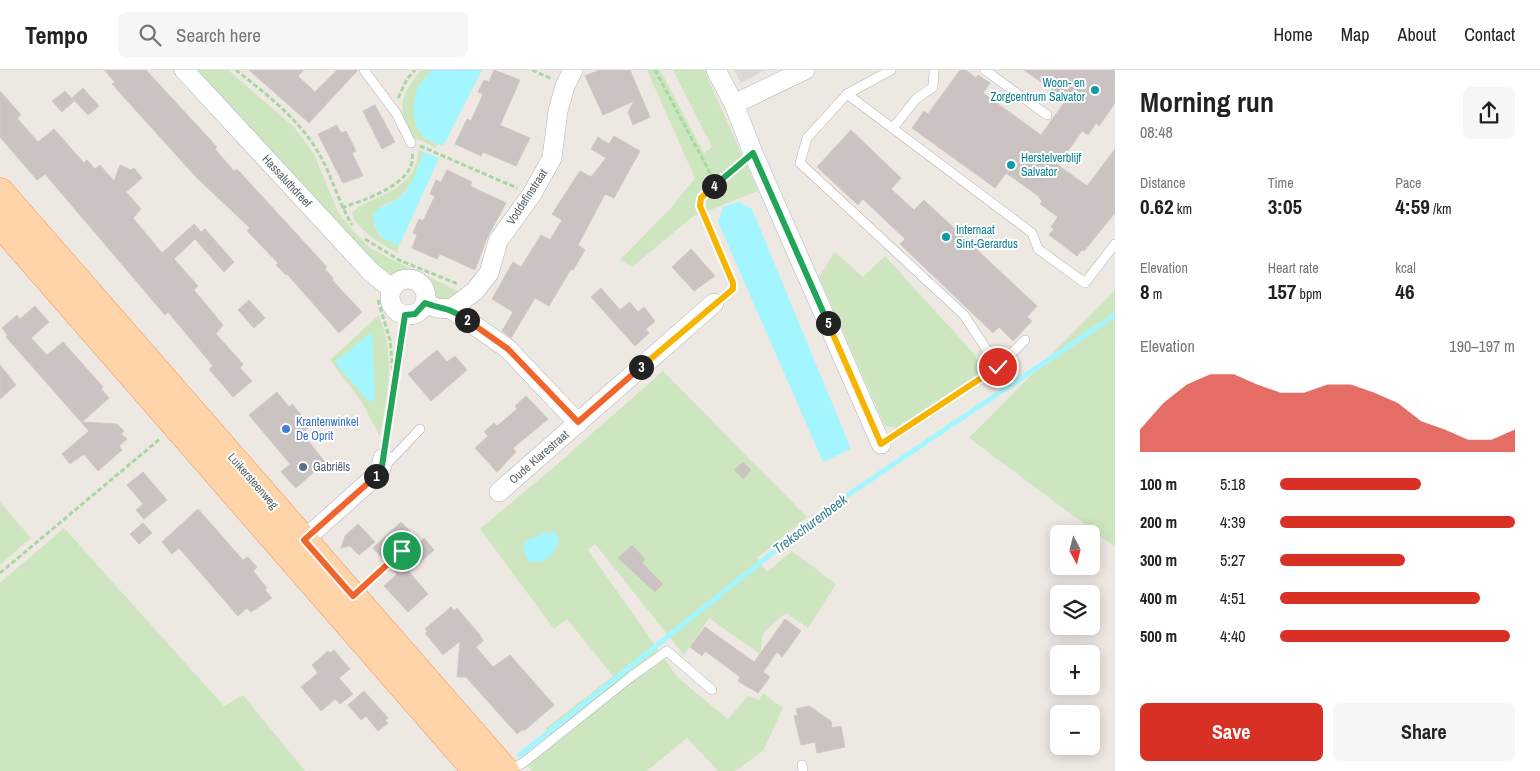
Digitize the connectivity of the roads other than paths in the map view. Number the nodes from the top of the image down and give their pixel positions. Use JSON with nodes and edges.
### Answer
{"nodes":[{"id":1,"x":184,"y":70,"type":"edge"},
{"id":2,"x":364,"y":70,"type":"edge"},
{"id":3,"x":572,"y":70,"type":"edge"},
{"id":4,"x":716,"y":70,"type":"edge"},
{"id":5,"x":805,"y":70,"type":"edge"},
{"id":6,"x":891,"y":70,"type":"edge"},
{"id":7,"x":932,"y":70,"type":"edge"},
{"id":8,"x":985,"y":70,"type":"edge"},
{"id":9,"x":847,"y":94,"type":"junction"},
{"id":10,"x":734,"y":104,"type":"junction"},
{"id":11,"x":1048,"y":115,"type":"dead end"},
{"id":12,"x":893,"y":128,"type":"junction"},
{"id":13,"x":411,"y":143,"type":"road end"},
{"id":14,"x":0,"y":192,"type":"edge"},
{"id":15,"x":0,"y":224,"type":"edge"},
{"id":16,"x":1115,"y":244,"type":"edge"},
{"id":17,"x":392,"y":289,"type":"junction"},
{"id":18,"x":425,"y":303,"type":"junction"},
{"id":19,"x":714,"y":303,"type":"road end"},
{"id":20,"x":451,"y":309,"type":"junction"},
{"id":21,"x":1025,"y":340,"type":"dead end"},
{"id":22,"x":998,"y":367,"type":"junction"},
{"id":23,"x":578,"y":422,"type":"junction"},
{"id":24,"x":420,"y":430,"type":"dead end"},
{"id":25,"x":881,"y":444,"type":"joint"},
{"id":26,"x":381,"y":465,"type":"joint"},
{"id":27,"x":499,"y":492,"type":"dead end"},
{"id":28,"x":304,"y":540,"type":"junction"},
{"id":29,"x":712,"y":690,"type":"dead end"},
{"id":30,"x":477,"y":771,"type":"edge"},
{"id":31,"x":506,"y":771,"type":"edge"}],
"edges":[{"from":1,"to":17,"type":"street","name":"Hassaluthdreef"},
{"from":2,"to":13,"type":"lane"},
{"from":3,"to":20,"type":"street","name":"Voddefinstraat"},
{"from":4,"to":10,"type":"street"},
{"from":5,"to":10,"type":"street"},
{"from":6,"to":9,"type":"lane"},
{"from":7,"to":12,"type":"lane"},
{"from":8,"to":11,"type":"lane"},
{"from":9,"to":12,"type":"lane"},
{"from":9,"to":22,"type":"lane"},
{"from":10,"to":25,"type":"street"},
{"from":12,"to":16,"type":"lane"},
{"from":14,"to":28,"type":"main road","name":"Luikersteenweg"},
{"from":15,"to":30,"type":"main road","name":"Luikersteenweg"},
{"from":17,"to":18,"type":"street"},
{"from":17,"to":18,"type":"street"},
{"from":18,"to":20,"type":"street"},
{"from":19,"to":23,"type":"street","name":"Oude Klarestraat"},
{"from":20,"to":23,"type":"street"},
{"from":21,"to":22,"type":"lane"},
{"from":22,"to":25,"type":"lane"},
{"from":23,"to":27,"type":"street","name":"Oude Klarestraat"},
{"from":24,"to":26,"type":"lane"},
{"from":26,"to":28,"type":"street"},
{"from":28,"to":31,"type":"main road","name":"Luikersteenweg"},
{"from":29,"to":31,"type":"lane"}]}
